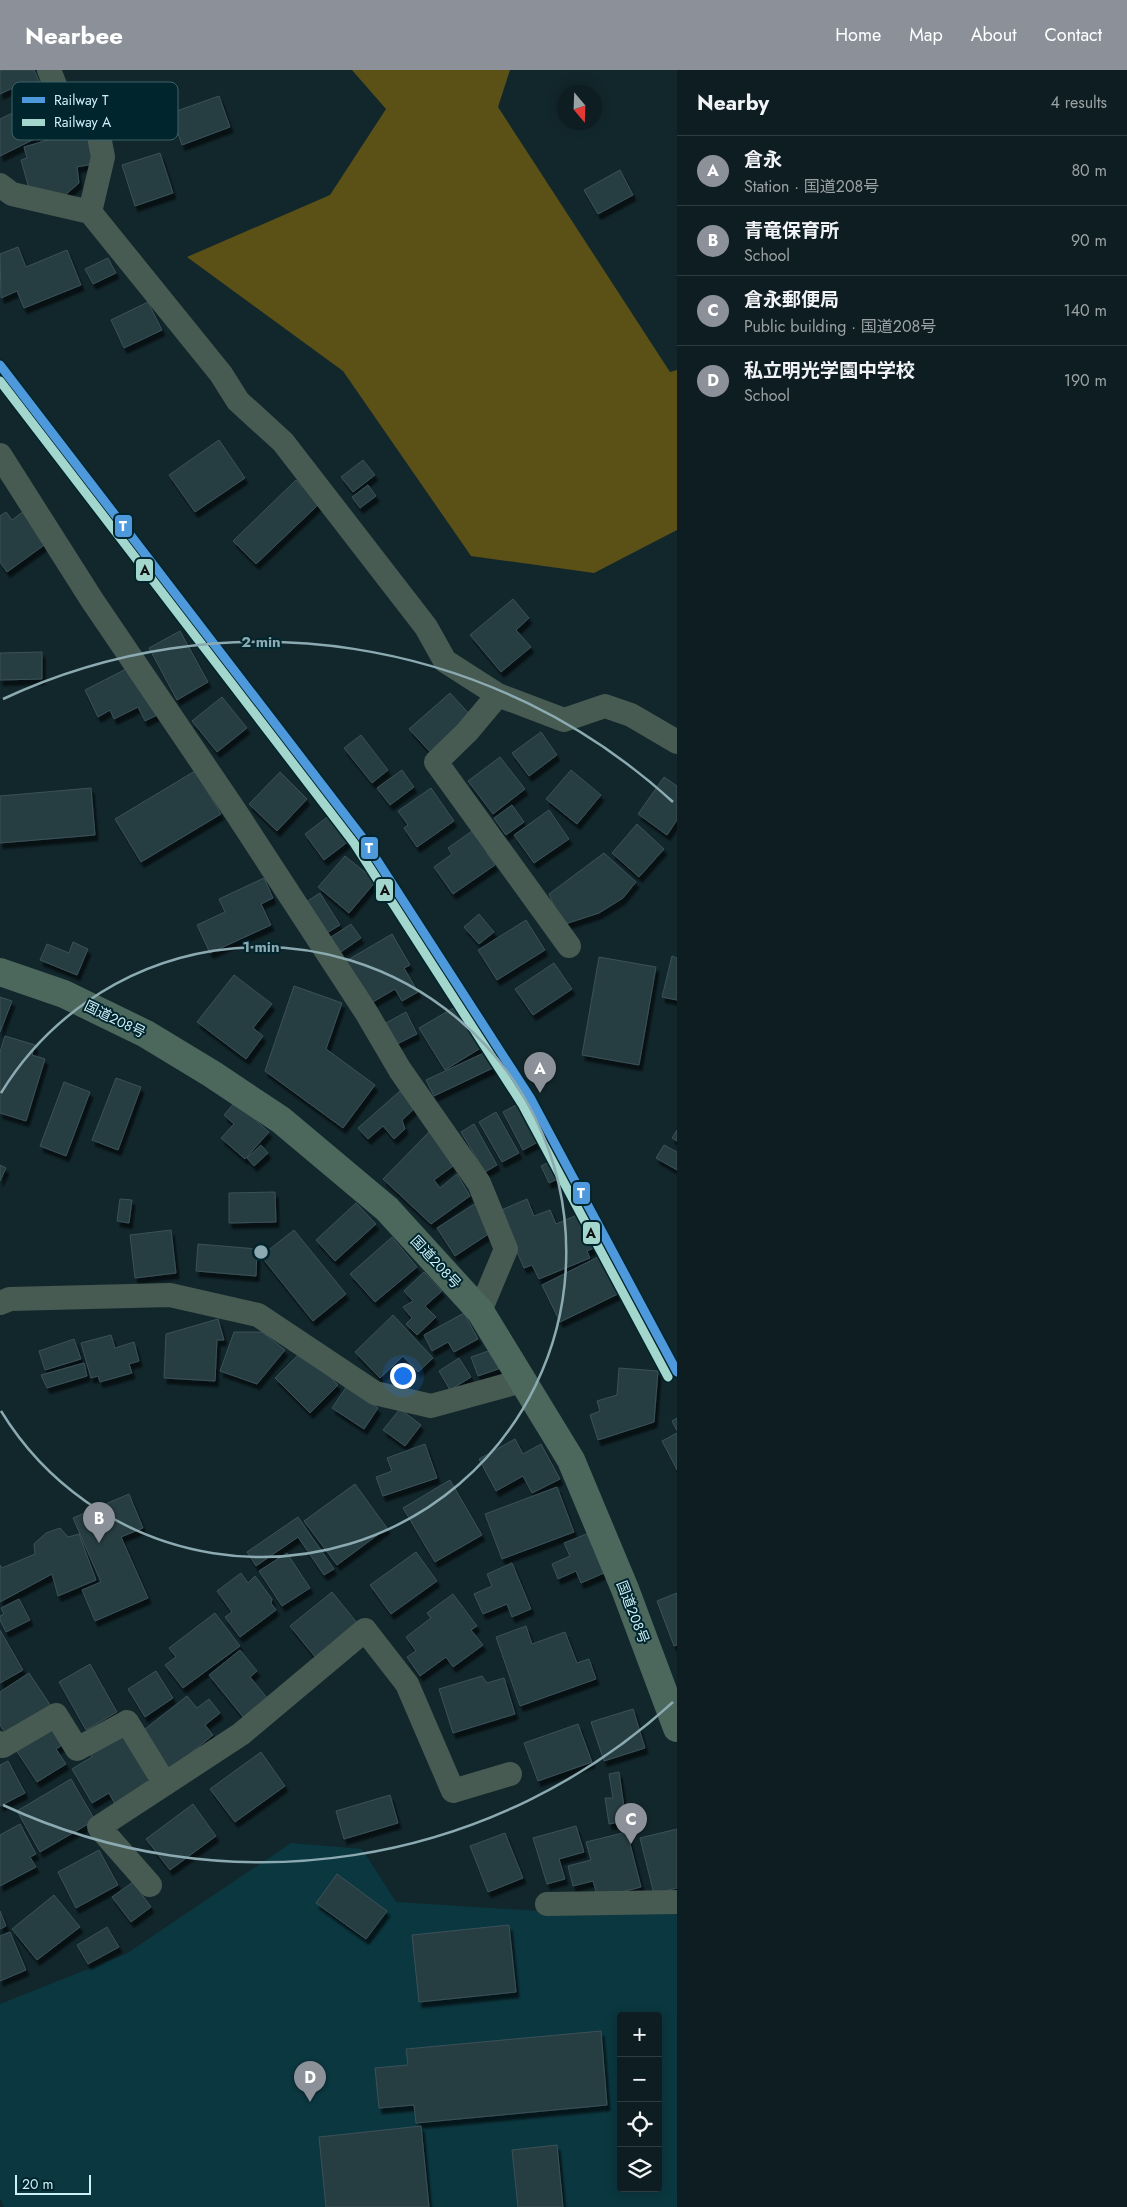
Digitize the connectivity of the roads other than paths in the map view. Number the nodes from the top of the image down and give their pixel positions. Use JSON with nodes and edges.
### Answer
{"nodes":[{"id":1,"x":48,"y":70,"type":"edge"},
{"id":2,"x":53,"y":82,"type":"edge"},
{"id":3,"x":100,"y":140,"type":"edge"},
{"id":4,"x":0,"y":185,"type":"edge"},
{"id":5,"x":90,"y":212,"type":"junction"},
{"id":6,"x":0,"y":454,"type":"edge"},
{"id":7,"x":498,"y":695,"type":"junction"},
{"id":8,"x":677,"y":742,"type":"edge"},
{"id":9,"x":569,"y":946,"type":"dead end"},
{"id":10,"x":0,"y":972,"type":"edge"},
{"id":11,"x":3,"y":1298,"type":"edge"},
{"id":12,"x":480,"y":1310,"type":"junction"},
{"id":13,"x":522,"y":1381,"type":"junction"},
{"id":14,"x":677,"y":1728,"type":"edge"},
{"id":15,"x":0,"y":1742,"type":"edge"},
{"id":16,"x":510,"y":1774,"type":"dead end"},
{"id":17,"x":165,"y":1784,"type":"junction"},
{"id":18,"x":150,"y":1885,"type":"dead end"},
{"id":19,"x":677,"y":1902,"type":"edge"},
{"id":20,"x":546,"y":1904,"type":"dead end"}],
"edges":[{"from":1,"to":2,"type":"street"},
{"from":3,"to":5,"type":"street"},
{"from":4,"to":5,"type":"street"},
{"from":5,"to":7,"type":"street"},
{"from":6,"to":12,"type":"street"},
{"from":7,"to":8,"type":"street"},
{"from":7,"to":9,"type":"street"},
{"from":10,"to":12,"type":"highway","name":"国道208号"},
{"from":11,"to":13,"type":"street"},
{"from":12,"to":13,"type":"highway","name":"国道208号"},
{"from":13,"to":14,"type":"highway","name":"国道208号"},
{"from":15,"to":17,"type":"street"},
{"from":16,"to":17,"type":"street"},
{"from":17,"to":18,"type":"street"},
{"from":19,"to":20,"type":"street"}]}
